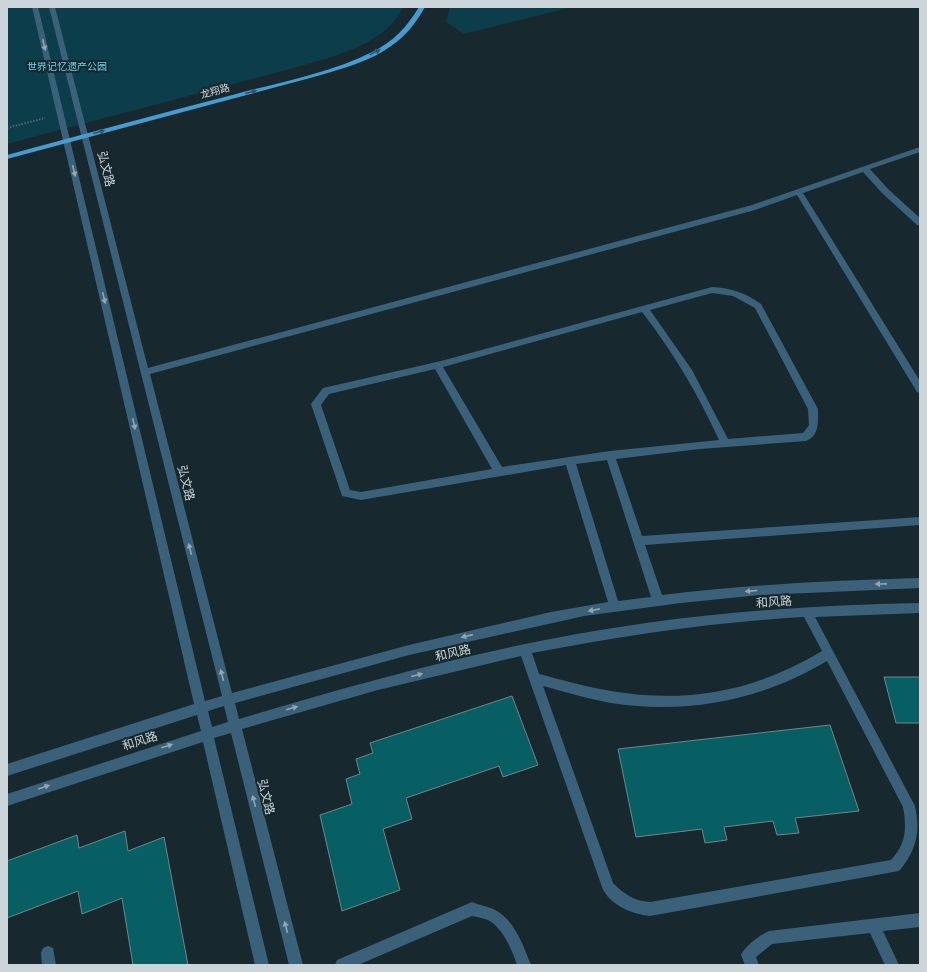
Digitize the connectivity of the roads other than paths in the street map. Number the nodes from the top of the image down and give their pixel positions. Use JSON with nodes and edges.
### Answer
{"nodes":[{"id":1,"x":35,"y":7,"type":"edge"},
{"id":2,"x":52,"y":7,"type":"edge"},
{"id":3,"x":418,"y":7,"type":"edge"},
{"id":4,"x":422,"y":7,"type":"edge"},
{"id":5,"x":416,"y":20,"type":"junction"},
{"id":6,"x":85,"y":136,"type":"junction"},
{"id":7,"x":67,"y":141,"type":"junction"},
{"id":8,"x":920,"y":149,"type":"edge"},
{"id":9,"x":7,"y":157,"type":"edge"},
{"id":10,"x":864,"y":168,"type":"junction"},
{"id":11,"x":798,"y":191,"type":"junction"},
{"id":12,"x":920,"y":223,"type":"edge"},
{"id":13,"x":644,"y":308,"type":"junction"},
{"id":14,"x":437,"y":365,"type":"junction"},
{"id":15,"x":145,"y":372,"type":"junction"},
{"id":16,"x":920,"y":389,"type":"edge"},
{"id":17,"x":725,"y":442,"type":"junction"},
{"id":18,"x":610,"y":455,"type":"junction"},
{"id":19,"x":570,"y":460,"type":"junction"},
{"id":20,"x":499,"y":471,"type":"junction"},
{"id":21,"x":920,"y":521,"type":"edge"},
{"id":22,"x":638,"y":541,"type":"junction"},
{"id":23,"x":920,"y":583,"type":"edge"},
{"id":24,"x":658,"y":601,"type":"junction"},
{"id":25,"x":615,"y":607,"type":"junction"},
{"id":26,"x":920,"y":608,"type":"edge"},
{"id":27,"x":807,"y":612,"type":"junction"},
{"id":28,"x":525,"y":650,"type":"junction"},
{"id":29,"x":828,"y":653,"type":"junction"},
{"id":30,"x":536,"y":679,"type":"junction"},
{"id":31,"x":228,"y":698,"type":"junction"},
{"id":32,"x":201,"y":707,"type":"junction"},
{"id":33,"x":235,"y":725,"type":"junction"},
{"id":34,"x":208,"y":733,"type":"junction"},
{"id":35,"x":7,"y":770,"type":"edge"},
{"id":36,"x":7,"y":800,"type":"edge"},
{"id":37,"x":920,"y":920,"type":"edge"},
{"id":38,"x":873,"y":925,"type":"junction"},
{"id":39,"x":262,"y":965,"type":"edge"},
{"id":40,"x":296,"y":965,"type":"edge"},
{"id":41,"x":342,"y":965,"type":"edge"},
{"id":42,"x":524,"y":965,"type":"edge"},
{"id":43,"x":752,"y":965,"type":"edge"},
{"id":44,"x":892,"y":965,"type":"edge"}],
"edges":[{"from":1,"to":7,"type":"street","one_way":true},
{"from":2,"to":6,"type":"street","name":"弘文路"},
{"from":3,"to":5,"type":"main road"},
{"from":4,"to":5,"type":"main road","name":"龙翔路"},
{"from":6,"to":5,"type":"main road","name":"龙翔路","one_way":true},
{"from":6,"to":7,"type":"main road","name":"龙翔路"},
{"from":6,"to":15,"type":"street","name":"弘文路"},
{"from":7,"to":9,"type":"main road","name":"龙翔路"},
{"from":7,"to":32,"type":"street","one_way":true},
{"from":8,"to":10,"type":"street"},
{"from":10,"to":11,"type":"street"},
{"from":10,"to":12,"type":"street"},
{"from":11,"to":15,"type":"street"},
{"from":11,"to":16,"type":"street"},
{"from":13,"to":14,"type":"street"},
{"from":13,"to":17,"type":"street"},
{"from":13,"to":17,"type":"street"},
{"from":14,"to":20,"type":"street"},
{"from":14,"to":20,"type":"street"},
{"from":31,"to":15,"type":"street","name":"弘文路","one_way":true},
{"from":17,"to":18,"type":"street"},
{"from":18,"to":19,"type":"street"},
{"from":18,"to":22,"type":"street"},
{"from":19,"to":20,"type":"street"},
{"from":19,"to":25,"type":"street"},
{"from":21,"to":22,"type":"street"},
{"from":22,"to":24,"type":"street"},
{"from":23,"to":24,"type":"street","name":"和风路","one_way":true},
{"from":24,"to":25,"type":"street","name":"和风路"},
{"from":25,"to":31,"type":"street","name":"和风路","one_way":true},
{"from":26,"to":27,"type":"street","name":"和风路"},
{"from":27,"to":28,"type":"street","name":"和风路"},
{"from":27,"to":29,"type":"street"},
{"from":28,"to":30,"type":"street"},
{"from":33,"to":28,"type":"street","name":"和风路","one_way":true},
{"from":29,"to":30,"type":"street"},
{"from":29,"to":30,"type":"street"},
{"from":31,"to":32,"type":"street","name":"和风路"},
{"from":31,"to":33,"type":"street","name":"弘文路"},
{"from":32,"to":34,"type":"street"},
{"from":32,"to":35,"type":"street","name":"和风路"},
{"from":33,"to":34,"type":"street","name":"和风路"},
{"from":40,"to":33,"type":"street","name":"弘文路","one_way":true},
{"from":36,"to":34,"type":"street","name":"和风路","one_way":true},
{"from":34,"to":39,"type":"street"},
{"from":37,"to":38,"type":"street"},
{"from":38,"to":43,"type":"street"},
{"from":38,"to":44,"type":"street"},
{"from":41,"to":42,"type":"street"}]}
